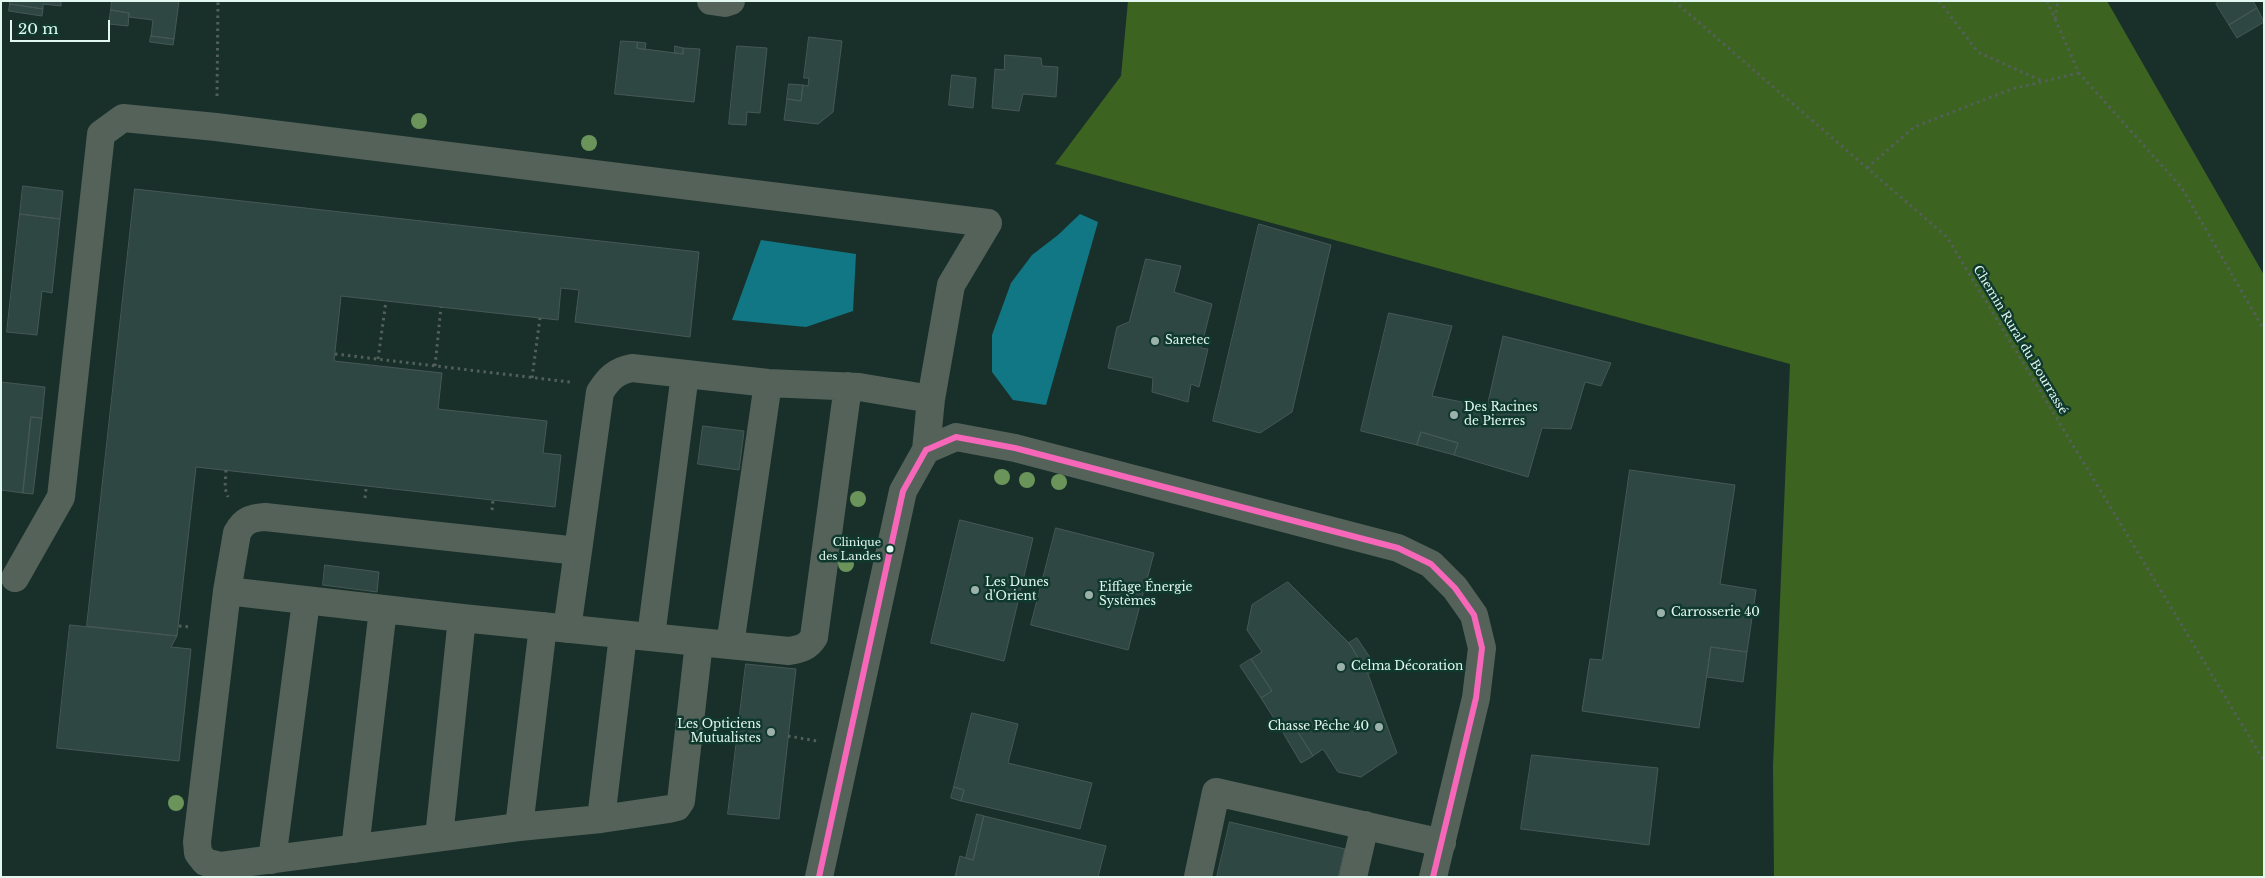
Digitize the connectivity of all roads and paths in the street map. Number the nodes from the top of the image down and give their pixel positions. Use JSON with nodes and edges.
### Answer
{"nodes":[{"id":1,"x":218,"y":1,"type":"edge"},
{"id":2,"x":711,"y":1,"type":"edge"},
{"id":3,"x":731,"y":1,"type":"edge"},
{"id":4,"x":1674,"y":1,"type":"edge"},
{"id":5,"x":1939,"y":1,"type":"edge"},
{"id":6,"x":2047,"y":1,"type":"edge"},
{"id":7,"x":2058,"y":1,"type":"edge"},
{"id":8,"x":2055,"y":19,"type":"junction"},
{"id":9,"x":2079,"y":73,"type":"junction"},
{"id":10,"x":2044,"y":82,"type":"junction"},
{"id":11,"x":216,"y":127,"type":"junction"},
{"id":12,"x":1867,"y":168,"type":"junction"},
{"id":13,"x":386,"y":301,"type":"dead end"},
{"id":14,"x":441,"y":307,"type":"dead end"},
{"id":15,"x":540,"y":318,"type":"dead end"},
{"id":16,"x":2264,"y":330,"type":"edge"},
{"id":17,"x":335,"y":354,"type":"dead end"},
{"id":18,"x":378,"y":359,"type":"junction"},
{"id":19,"x":435,"y":366,"type":"junction"},
{"id":20,"x":685,"y":374,"type":"junction"},
{"id":21,"x":532,"y":378,"type":"junction"},
{"id":22,"x":578,"y":383,"type":"dead end"},
{"id":23,"x":768,"y":383,"type":"junction"},
{"id":24,"x":848,"y":386,"type":"junction"},
{"id":25,"x":931,"y":399,"type":"junction"},
{"id":26,"x":926,"y":450,"type":"junction"},
{"id":27,"x":578,"y":551,"type":"junction"},
{"id":28,"x":15,"y":578,"type":"dead end"},
{"id":29,"x":227,"y":591,"type":"junction"},
{"id":30,"x":306,"y":600,"type":"junction"},
{"id":31,"x":383,"y":609,"type":"junction"},
{"id":32,"x":462,"y":618,"type":"junction"},
{"id":33,"x":555,"y":627,"type":"junction"},
{"id":34,"x":624,"y":635,"type":"junction"},
{"id":35,"x":651,"y":636,"type":"junction"},
{"id":36,"x":699,"y":642,"type":"junction"},
{"id":37,"x":730,"y":645,"type":"junction"},
{"id":38,"x":788,"y":736,"type":"dead end"},
{"id":39,"x":820,"y":742,"type":"dead end"},
{"id":40,"x":2264,"y":761,"type":"edge"},
{"id":41,"x":600,"y":819,"type":"junction"},
{"id":42,"x":1365,"y":825,"type":"junction"},
{"id":43,"x":519,"y":827,"type":"junction"},
{"id":44,"x":439,"y":837,"type":"junction"},
{"id":45,"x":1442,"y":843,"type":"junction"},
{"id":46,"x":355,"y":849,"type":"junction"},
{"id":47,"x":272,"y":860,"type":"junction"},
{"id":48,"x":819,"y":877,"type":"edge"},
{"id":49,"x":1198,"y":877,"type":"edge"},
{"id":50,"x":1354,"y":877,"type":"edge"},
{"id":51,"x":1433,"y":877,"type":"edge"}],
"edges":[{"from":1,"to":11,"type":"path"},
{"from":2,"to":3,"type":"street"},
{"from":4,"to":12,"type":"path","name":"Chemin Rural du Bourrassé"},
{"from":5,"to":10,"type":"path"},
{"from":6,"to":8,"type":"path"},
{"from":7,"to":8,"type":"path"},
{"from":8,"to":9,"type":"path"},
{"from":9,"to":10,"type":"path"},
{"from":9,"to":16,"type":"path"},
{"from":10,"to":12,"type":"path"},
{"from":11,"to":25,"type":"street"},
{"from":11,"to":28,"type":"street"},
{"from":12,"to":40,"type":"path","name":"Chemin Rural du Bourrassé"},
{"from":13,"to":18,"type":"path"},
{"from":14,"to":19,"type":"path"},
{"from":15,"to":21,"type":"path"},
{"from":17,"to":18,"type":"path"},
{"from":18,"to":19,"type":"path"},
{"from":19,"to":21,"type":"path"},
{"from":20,"to":23,"type":"street"},
{"from":20,"to":27,"type":"street"},
{"from":20,"to":35,"type":"street"},
{"from":21,"to":22,"type":"path"},
{"from":23,"to":24,"type":"street"},
{"from":23,"to":37,"type":"street"},
{"from":24,"to":25,"type":"street"},
{"from":24,"to":37,"type":"street"},
{"from":25,"to":26,"type":"street"},
{"from":26,"to":45,"type":"street"},
{"from":26,"to":48,"type":"street"},
{"from":27,"to":29,"type":"street"},
{"from":27,"to":33,"type":"street"},
{"from":29,"to":30,"type":"street"},
{"from":29,"to":47,"type":"street"},
{"from":30,"to":31,"type":"street"},
{"from":30,"to":47,"type":"street"},
{"from":31,"to":32,"type":"street"},
{"from":31,"to":46,"type":"street"},
{"from":32,"to":33,"type":"street"},
{"from":32,"to":44,"type":"street"},
{"from":33,"to":34,"type":"street"},
{"from":33,"to":43,"type":"street"},
{"from":34,"to":35,"type":"street"},
{"from":34,"to":41,"type":"street"},
{"from":35,"to":36,"type":"street"},
{"from":36,"to":37,"type":"street"},
{"from":36,"to":41,"type":"street"},
{"from":38,"to":39,"type":"path"},
{"from":41,"to":43,"type":"street"},
{"from":42,"to":45,"type":"street"},
{"from":42,"to":49,"type":"street"},
{"from":42,"to":50,"type":"street"},
{"from":43,"to":44,"type":"street"},
{"from":44,"to":46,"type":"street"},
{"from":45,"to":51,"type":"street"},
{"from":46,"to":47,"type":"street"}]}
